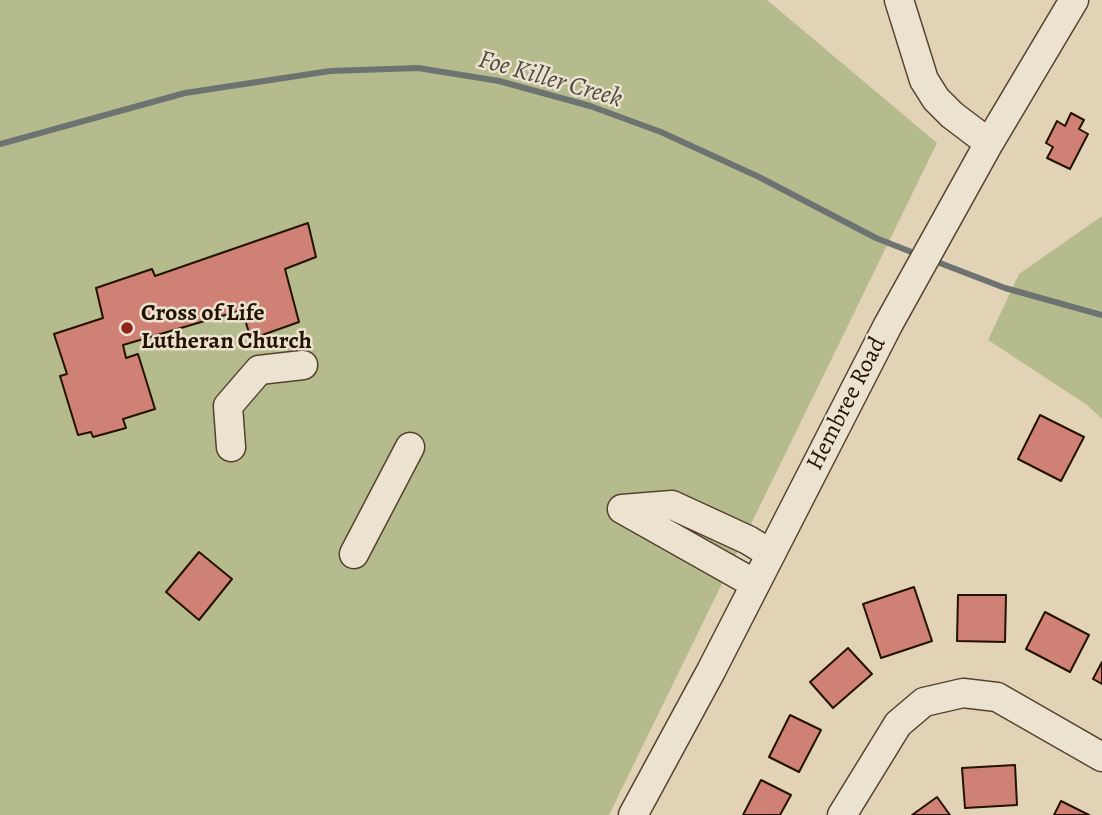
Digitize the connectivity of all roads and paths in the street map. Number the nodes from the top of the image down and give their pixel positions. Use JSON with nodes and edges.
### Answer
{"nodes":[{"id":1,"x":899,"y":0,"type":"edge"},
{"id":2,"x":1074,"y":0,"type":"edge"},
{"id":3,"x":989,"y":144,"type":"junction"},
{"id":4,"x":303,"y":365,"type":"dead end"},
{"id":5,"x":231,"y":447,"type":"dead end"},
{"id":6,"x":410,"y":447,"type":"dead end"},
{"id":7,"x":354,"y":554,"type":"dead end"},
{"id":8,"x":771,"y":554,"type":"junction"},
{"id":9,"x":755,"y":584,"type":"junction"},
{"id":10,"x":1102,"y":757,"type":"edge"},
{"id":11,"x":633,"y":815,"type":"edge"},
{"id":12,"x":842,"y":815,"type":"edge"}],
"edges":[{"from":1,"to":3,"type":"street"},
{"from":2,"to":3,"type":"street","name":"Hembree Road"},
{"from":3,"to":8,"type":"street","name":"Hembree Road"},
{"from":4,"to":5,"type":"street"},
{"from":6,"to":7,"type":"street"},
{"from":8,"to":9,"type":"street","name":"Hembree Road"},
{"from":8,"to":9,"type":"street"},
{"from":9,"to":11,"type":"street","name":"Hembree Road"},
{"from":10,"to":12,"type":"street"}]}
